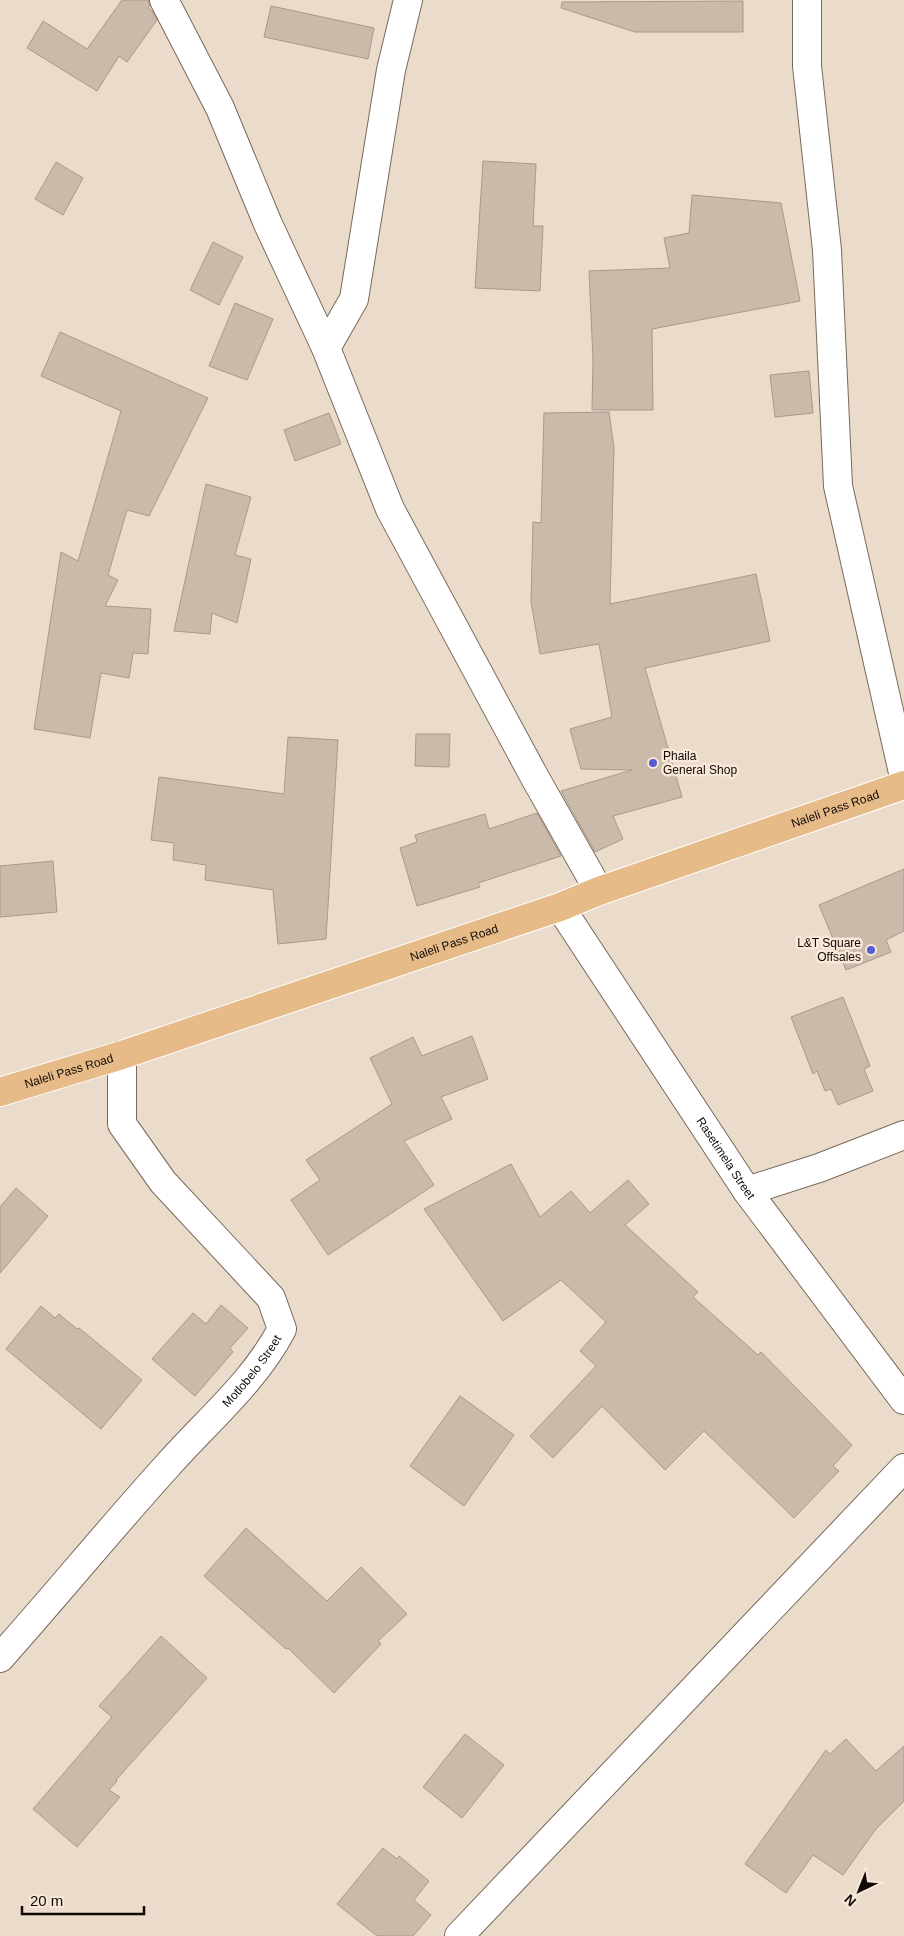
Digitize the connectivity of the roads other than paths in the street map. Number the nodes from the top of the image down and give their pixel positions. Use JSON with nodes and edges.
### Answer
{"nodes":[{"id":1,"x":164,"y":0,"type":"edge"},
{"id":2,"x":408,"y":0,"type":"edge"},
{"id":3,"x":807,"y":0,"type":"edge"},
{"id":4,"x":326,"y":348,"type":"junction"},
{"id":5,"x":904,"y":777,"type":"edge"},
{"id":6,"x":904,"y":786,"type":"edge"},
{"id":7,"x":599,"y":891,"type":"junction"},
{"id":8,"x":560,"y":907,"type":"junction"},
{"id":9,"x":122,"y":1055,"type":"junction"},
{"id":10,"x":0,"y":1092,"type":"edge"},
{"id":11,"x":904,"y":1135,"type":"edge"},
{"id":12,"x":747,"y":1191,"type":"junction"},
{"id":13,"x":904,"y":1400,"type":"edge"},
{"id":14,"x":904,"y":1468,"type":"edge"},
{"id":15,"x":0,"y":1658,"type":"edge"},
{"id":16,"x":459,"y":1936,"type":"edge"}],
"edges":[{"from":1,"to":4,"type":"street"},
{"from":2,"to":4,"type":"street"},
{"from":3,"to":5,"type":"street"},
{"from":4,"to":7,"type":"street"},
{"from":6,"to":7,"type":"main road","name":"Naleli Pass Road"},
{"from":7,"to":8,"type":"main road","name":"Naleli Pass Road"},
{"from":8,"to":9,"type":"main road","name":"Naleli Pass Road"},
{"from":8,"to":12,"type":"street","name":"Rasetimela Street"},
{"from":9,"to":10,"type":"main road","name":"Naleli Pass Road"},
{"from":9,"to":15,"type":"street","name":"Motlobelo Street"},
{"from":11,"to":12,"type":"street"},
{"from":12,"to":13,"type":"street","name":"Rasetimela Street"},
{"from":14,"to":16,"type":"street"}]}
